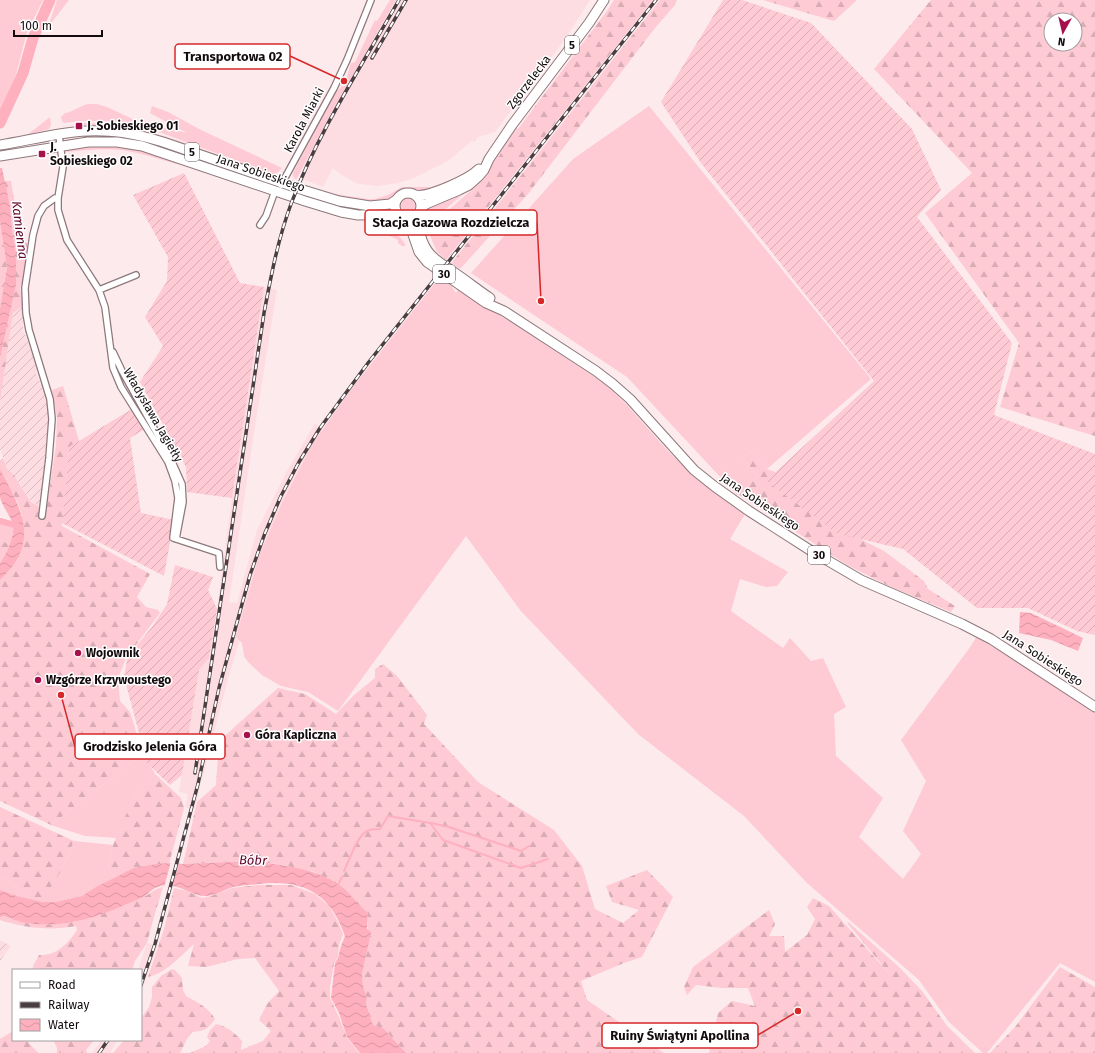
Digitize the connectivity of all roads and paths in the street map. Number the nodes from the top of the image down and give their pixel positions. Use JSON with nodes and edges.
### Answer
{"nodes":[{"id":1,"x":372,"y":0,"type":"edge"},
{"id":2,"x":604,"y":0,"type":"edge"},
{"id":3,"x":59,"y":135,"type":"junction"},
{"id":4,"x":0,"y":145,"type":"edge"},
{"id":5,"x":60,"y":145,"type":"junction"},
{"id":6,"x":0,"y":156,"type":"edge"},
{"id":7,"x":489,"y":160,"type":"junction"},
{"id":8,"x":283,"y":184,"type":"junction"},
{"id":9,"x":264,"y":187,"type":"junction"},
{"id":10,"x":275,"y":191,"type":"junction"},
{"id":11,"x":415,"y":194,"type":"junction"},
{"id":12,"x":58,"y":198,"type":"junction"},
{"id":13,"x":297,"y":198,"type":"junction"},
{"id":14,"x":396,"y":200,"type":"junction"},
{"id":15,"x":420,"y":211,"type":"junction"},
{"id":16,"x":401,"y":216,"type":"junction"},
{"id":17,"x":260,"y":225,"type":"dead end"},
{"id":18,"x":136,"y":275,"type":"dead end"},
{"id":19,"x":99,"y":290,"type":"junction"},
{"id":20,"x":504,"y":311,"type":"junction"},
{"id":21,"x":111,"y":346,"type":"junction"},
{"id":22,"x":42,"y":516,"type":"dead end"},
{"id":23,"x":176,"y":540,"type":"junction"},
{"id":24,"x":220,"y":567,"type":"dead end"},
{"id":25,"x":1095,"y":707,"type":"edge"}],
"edges":[{"from":1,"to":8,"type":"street","name":"Karola Miarki"},
{"from":2,"to":7,"type":"main road","name":"Zgorzelecka","number":"5"},
{"from":3,"to":4,"type":"main road","name":"Jana Sobieskiego","number":"5"},
{"from":3,"to":5,"type":"street","name":"Władysława Jagiełły"},
{"from":3,"to":8,"type":"main road","name":"Jana Sobieskiego","number":"5"},
{"from":5,"to":6,"type":"main road","name":"Jana Sobieskiego","number":"5"},
{"from":5,"to":9,"type":"main road","name":"Jana Sobieskiego","number":"5"},
{"from":5,"to":12,"type":"street","name":"Władysława Jagiełły"},
{"from":7,"to":11,"type":"main road","name":"Zgorzelecka","number":"5"},
{"from":7,"to":15,"type":"main road","name":"Zgorzelecka","number":"5"},
{"from":8,"to":9,"type":"street"},
{"from":8,"to":13,"type":"street"},
{"from":8,"to":14,"type":"main road","name":"Jana Sobieskiego","number":"5"},
{"from":9,"to":10,"type":"main road","name":"Jana Sobieskiego","number":"5"},
{"from":10,"to":13,"type":"main road","name":"Jana Sobieskiego","number":"5"},
{"from":10,"to":17,"type":"street"},
{"from":11,"to":14,"type":"main road","number":"5"},
{"from":11,"to":15,"type":"main road"},
{"from":12,"to":19,"type":"street","name":"Władysława Jagiełły"},
{"from":12,"to":22,"type":"street"},
{"from":13,"to":16,"type":"main road","name":"Jana Sobieskiego","number":"5"},
{"from":14,"to":16,"type":"main road"},
{"from":15,"to":16,"type":"main road","number":"5"},
{"from":15,"to":20,"type":"main road","name":"Jana Sobieskiego","number":"30"},
{"from":16,"to":20,"type":"main road","name":"Jana Sobieskiego","number":"30"},
{"from":18,"to":19,"type":"street"},
{"from":19,"to":21,"type":"street","name":"Władysława Jagiełły"},
{"from":20,"to":25,"type":"main road","name":"Jana Sobieskiego","number":"30"},
{"from":21,"to":23,"type":"street"},
{"from":21,"to":23,"type":"street","name":"Władysława Jagiełły"},
{"from":23,"to":24,"type":"street"}]}
